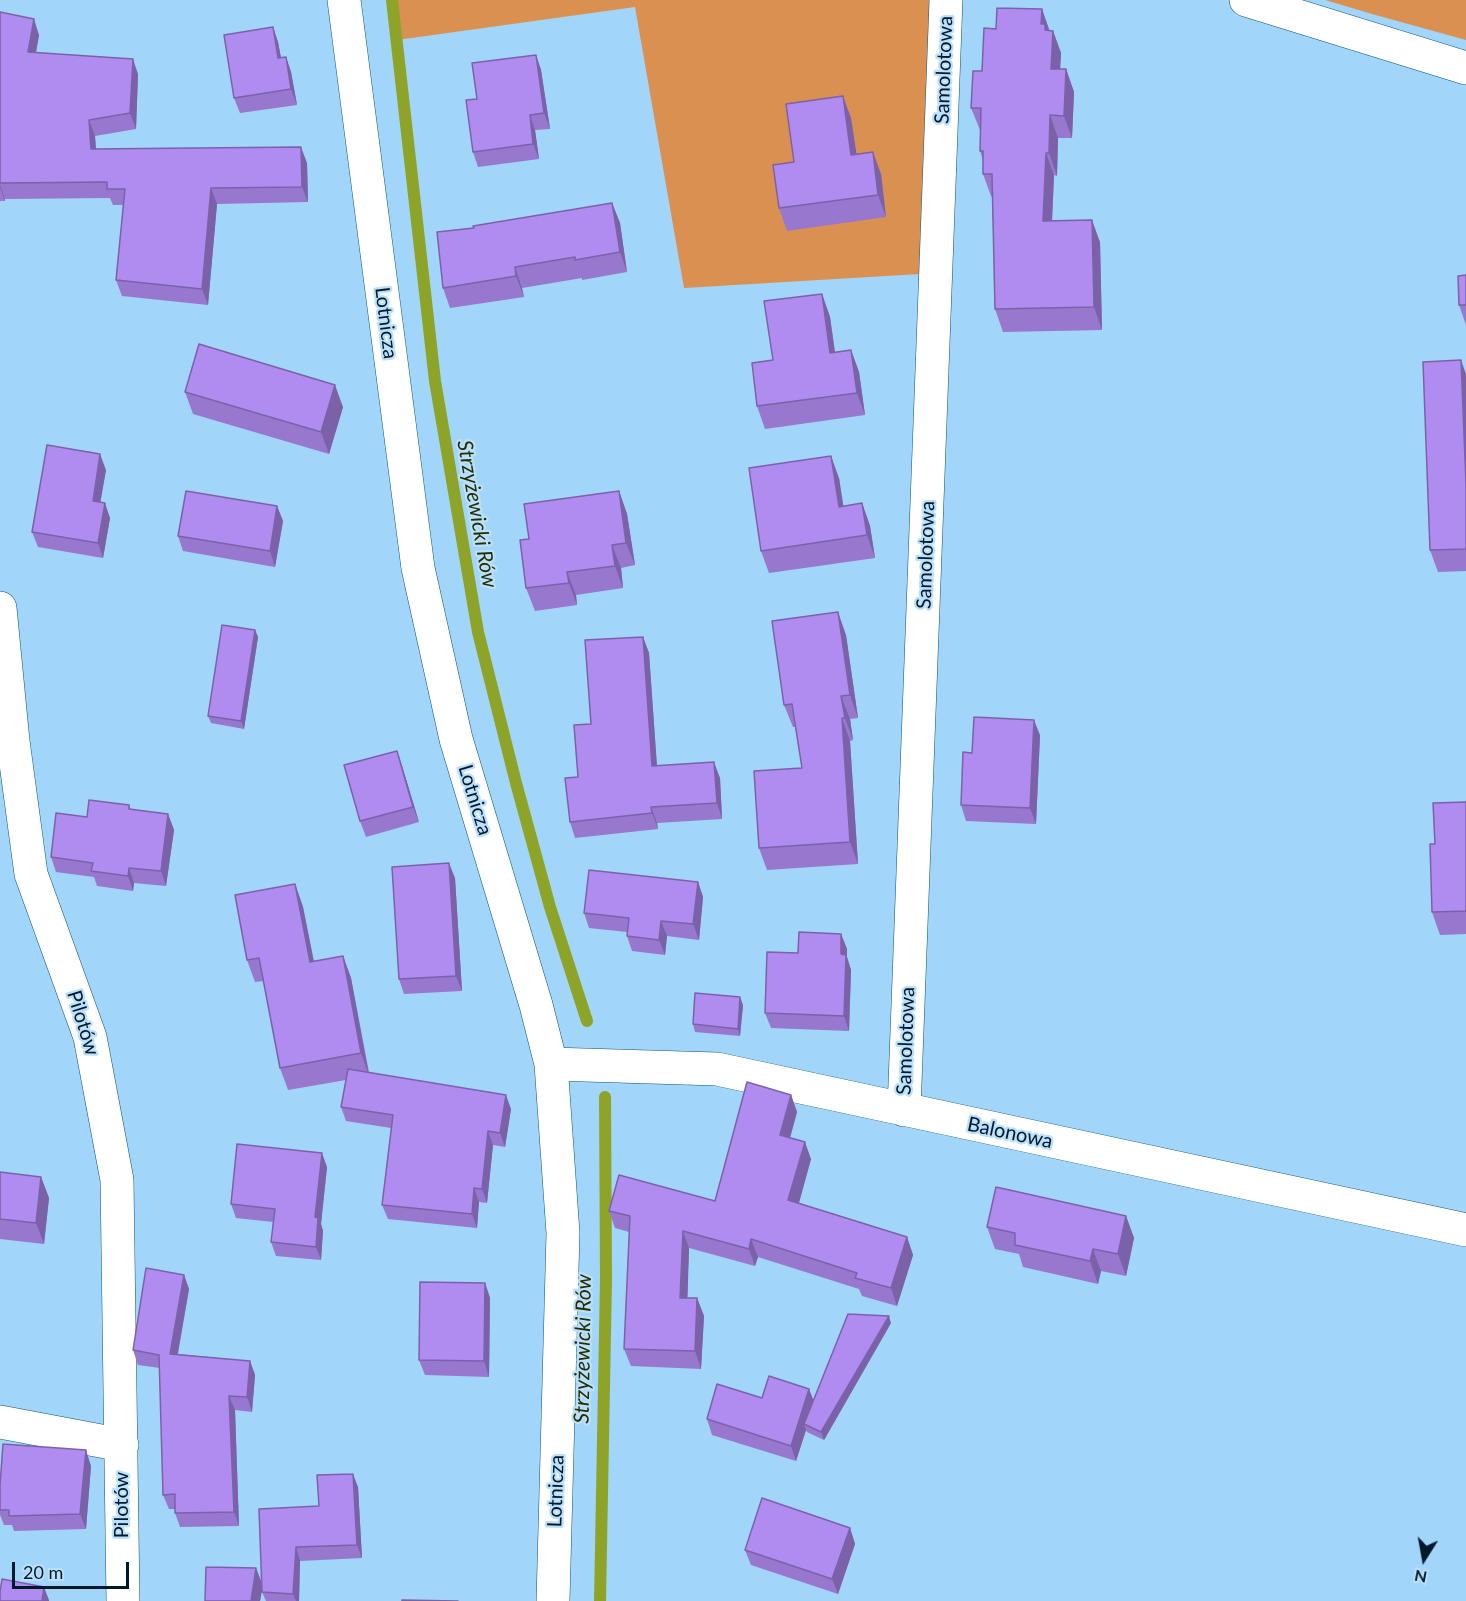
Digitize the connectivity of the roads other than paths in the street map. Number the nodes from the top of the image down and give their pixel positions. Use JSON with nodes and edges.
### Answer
{"nodes":[{"id":1,"x":344,"y":0,"type":"edge"},
{"id":2,"x":946,"y":0,"type":"edge"},
{"id":3,"x":1246,"y":0,"type":"edge"},
{"id":4,"x":1466,"y":68,"type":"edge"},
{"id":5,"x":0,"y":608,"type":"edge"},
{"id":6,"x":551,"y":1064,"type":"junction"},
{"id":7,"x":904,"y":1110,"type":"junction"},
{"id":8,"x":1466,"y":1230,"type":"edge"},
{"id":9,"x":0,"y":1422,"type":"edge"},
{"id":10,"x":122,"y":1445,"type":"junction"},
{"id":11,"x":123,"y":1601,"type":"edge"},
{"id":12,"x":553,"y":1601,"type":"edge"}],
"edges":[{"from":1,"to":6,"type":"street","name":"Lotnicza"},
{"from":2,"to":7,"type":"street","name":"Samolotowa"},
{"from":3,"to":4,"type":"street"},
{"from":5,"to":10,"type":"street","name":"Pilotów"},
{"from":6,"to":7,"type":"street","name":"Balonowa"},
{"from":6,"to":12,"type":"street","name":"Lotnicza"},
{"from":7,"to":8,"type":"street","name":"Balonowa"},
{"from":9,"to":10,"type":"street","name":"Pilotów"},
{"from":10,"to":11,"type":"street","name":"Pilotów"}]}
